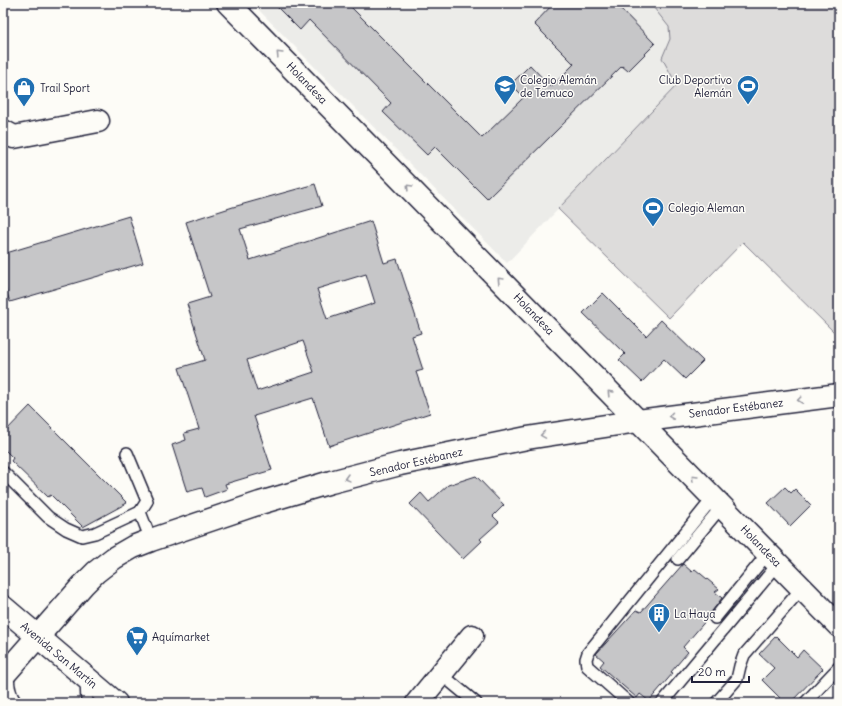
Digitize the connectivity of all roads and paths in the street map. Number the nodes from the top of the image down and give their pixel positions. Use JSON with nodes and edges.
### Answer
{"nodes":[{"id":1,"x":228,"y":3,"type":"edge"},
{"id":2,"x":98,"y":121,"type":"dead end"},
{"id":3,"x":3,"y":131,"type":"edge"},
{"id":4,"x":839,"y":395,"type":"edge"},
{"id":5,"x":638,"y":421,"type":"junction"},
{"id":6,"x":127,"y":453,"type":"dead end"},
{"id":7,"x":3,"y":472,"type":"edge"},
{"id":8,"x":718,"y":502,"type":"junction"},
{"id":9,"x":140,"y":512,"type":"junction"},
{"id":10,"x":151,"y":540,"type":"junction"},
{"id":11,"x":773,"y":558,"type":"junction"},
{"id":12,"x":678,"y":559,"type":"dead end"},
{"id":13,"x":802,"y":588,"type":"junction"},
{"id":14,"x":3,"y":607,"type":"edge"},
{"id":15,"x":715,"y":618,"type":"dead end"},
{"id":16,"x":839,"y":626,"type":"edge"},
{"id":17,"x":37,"y":636,"type":"junction"},
{"id":18,"x":472,"y":636,"type":"dead end"},
{"id":19,"x":839,"y":667,"type":"edge"},
{"id":20,"x":6,"y":672,"type":"edge"},
{"id":21,"x":441,"y":674,"type":"junction"},
{"id":22,"x":86,"y":678,"type":"junction"},
{"id":23,"x":16,"y":703,"type":"edge"},
{"id":24,"x":87,"y":703,"type":"edge"},
{"id":25,"x":116,"y":703,"type":"edge"},
{"id":26,"x":417,"y":703,"type":"edge"},
{"id":27,"x":476,"y":703,"type":"edge"},
{"id":28,"x":630,"y":703,"type":"edge"},
{"id":29,"x":662,"y":703,"type":"edge"},
{"id":30,"x":716,"y":703,"type":"edge"},
{"id":31,"x":805,"y":703,"type":"edge"}],
"edges":[{"from":5,"to":1,"type":"main road","name":"Holandesa","one_way":true},
{"from":2,"to":3,"type":"main road"},
{"from":4,"to":5,"type":"main road","name":"Senador Estébanez","one_way":true},
{"from":8,"to":5,"type":"main road","name":"Holandesa","one_way":true},
{"from":5,"to":10,"type":"main road","name":"Senador Estébanez","one_way":true},
{"from":6,"to":9,"type":"lane"},
{"from":7,"to":9,"type":"lane"},
{"from":8,"to":11,"type":"main road","name":"Holandesa"},
{"from":8,"to":12,"type":"lane"},
{"from":8,"to":28,"type":"lane"},
{"from":9,"to":10,"type":"lane"},
{"from":10,"to":17,"type":"main road","name":"Senador Estébanez"},
{"from":11,"to":13,"type":"main road","name":"Holandesa"},
{"from":11,"to":15,"type":"lane"},
{"from":11,"to":29,"type":"lane"},
{"from":13,"to":16,"type":"main road","name":"Holandesa"},
{"from":13,"to":30,"type":"lane"},
{"from":14,"to":17,"type":"main road","name":"Avenida San Martín"},
{"from":17,"to":20,"type":"main road","name":"Senador Estébanez"},
{"from":17,"to":22,"type":"main road","name":"Avenida San Martín"},
{"from":18,"to":21,"type":"main road"},
{"from":19,"to":31,"type":"lane"},
{"from":20,"to":23,"type":"lane"},
{"from":21,"to":26,"type":"main road"},
{"from":21,"to":27,"type":"lane"},
{"from":22,"to":24,"type":"lane"},
{"from":22,"to":25,"type":"main road","name":"Avenida San Martín"}]}
